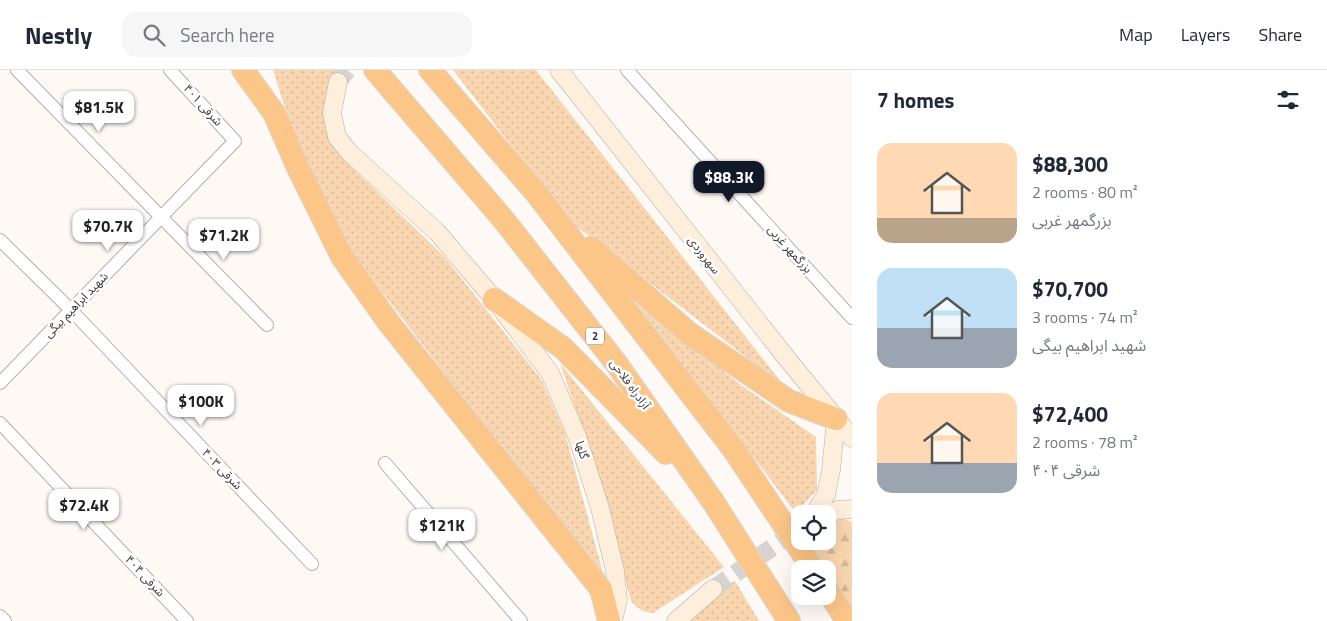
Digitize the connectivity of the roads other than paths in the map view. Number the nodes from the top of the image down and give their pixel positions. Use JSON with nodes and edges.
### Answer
{"nodes":[{"id":1,"x":17,"y":70,"type":"edge"},
{"id":2,"x":170,"y":70,"type":"edge"},
{"id":3,"x":243,"y":70,"type":"edge"},
{"id":4,"x":375,"y":70,"type":"edge"},
{"id":5,"x":430,"y":70,"type":"edge"},
{"id":6,"x":559,"y":70,"type":"edge"},
{"id":7,"x":627,"y":70,"type":"edge"},
{"id":8,"x":338,"y":82,"type":"tunnel mouth"},
{"id":9,"x":235,"y":140,"type":"joint"},
{"id":10,"x":551,"y":213,"type":"junction"},
{"id":11,"x":162,"y":216,"type":"junction"},
{"id":12,"x":0,"y":240,"type":"edge"},
{"id":13,"x":494,"y":299,"type":"junction"},
{"id":14,"x":71,"y":310,"type":"junction"},
{"id":15,"x":852,"y":318,"type":"edge"},
{"id":16,"x":267,"y":324,"type":"dead end"},
{"id":17,"x":0,"y":383,"type":"edge"},
{"id":18,"x":836,"y":419,"type":"junction"},
{"id":19,"x":0,"y":423,"type":"edge"},
{"id":20,"x":852,"y":438,"type":"edge"},
{"id":21,"x":385,"y":463,"type":"dead end"},
{"id":22,"x":714,"y":503,"type":"junction"},
{"id":23,"x":820,"y":505,"type":"edge"},
{"id":24,"x":852,"y":509,"type":"edge"},
{"id":25,"x":836,"y":511,"type":"edge"},
{"id":26,"x":807,"y":560,"type":"edge"},
{"id":27,"x":312,"y":564,"type":"dead end"},
{"id":28,"x":713,"y":589,"type":"tunnel mouth"},
{"id":29,"x":836,"y":603,"type":"edge"},
{"id":30,"x":0,"y":616,"type":"edge"},
{"id":31,"x":5,"y":621,"type":"edge"},
{"id":32,"x":188,"y":621,"type":"edge"},
{"id":33,"x":521,"y":621,"type":"edge"},
{"id":34,"x":611,"y":621,"type":"edge"},
{"id":35,"x":676,"y":621,"type":"edge"},
{"id":36,"x":789,"y":621,"type":"edge"},
{"id":37,"x":848,"y":621,"type":"edge"}],
"edges":[{"from":1,"to":11,"type":"street"},
{"from":2,"to":9,"type":"street","name":"۴۰۱ شرقی"},
{"from":3,"to":34,"type":"highway"},
{"from":4,"to":22,"type":"highway","name":"آزادراه فلاحی","number":"2"},
{"from":5,"to":10,"type":"highway"},
{"from":6,"to":18,"type":"main road","name":"سهروردی"},
{"from":7,"to":15,"type":"street","name":"بزرگمهر غربی"},
{"from":8,"to":13,"type":"main road","name":"گلها"},
{"from":9,"to":11,"type":"street","name":"شهید ابراهیم بیگی"},
{"from":10,"to":18,"type":"highway"},
{"from":10,"to":26,"type":"highway"},
{"from":11,"to":14,"type":"street","name":"شهید ابراهیم بیگی"},
{"from":11,"to":16,"type":"street"},
{"from":12,"to":14,"type":"street","name":"۴۰۳ شرقی"},
{"from":13,"to":22,"type":"highway"},
{"from":13,"to":34,"type":"main road","name":"گلها"},
{"from":14,"to":17,"type":"street","name":"شهید ابراهیم بیگی"},
{"from":14,"to":27,"type":"street","name":"۴۰۳ شرقی"},
{"from":18,"to":20,"type":"main road","name":"سهروردی"},
{"from":18,"to":23,"type":"main road"},
{"from":19,"to":32,"type":"street","name":"۴۰۴ شرقی"},
{"from":21,"to":33,"type":"street"},
{"from":22,"to":36,"type":"highway","name":"آزادراه فلاحی","number":"2"},
{"from":24,"to":25,"type":"main road"},
{"from":28,"to":35,"type":"main road"},
{"from":29,"to":37,"type":"highway"},
{"from":30,"to":31,"type":"street"}]}
